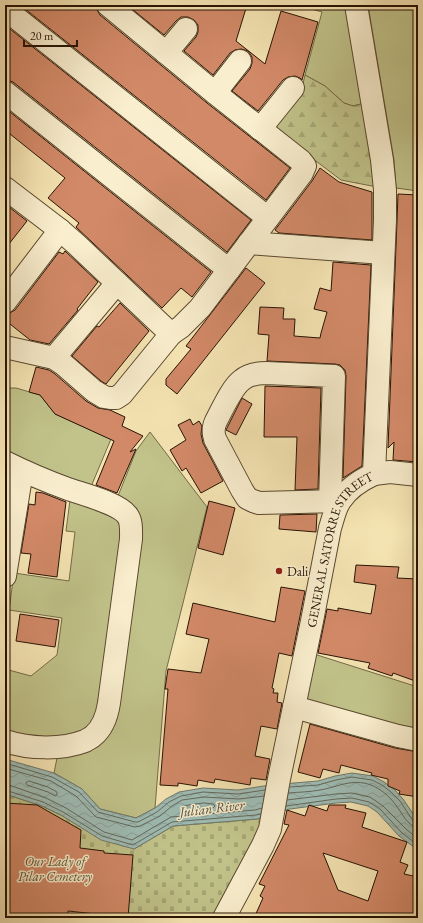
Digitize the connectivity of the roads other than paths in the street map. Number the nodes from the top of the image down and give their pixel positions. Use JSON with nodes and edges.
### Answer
{"nodes":[{"id":1,"x":356,"y":5,"type":"edge"},
{"id":2,"x":118,"y":8,"type":"edge"},
{"id":3,"x":5,"y":9,"type":"edge"},
{"id":4,"x":186,"y":29,"type":"dead end"},
{"id":5,"x":166,"y":53,"type":"junction"},
{"id":6,"x":240,"y":61,"type":"dead end"},
{"id":7,"x":293,"y":88,"type":"dead end"},
{"id":8,"x":5,"y":92,"type":"edge"},
{"id":9,"x":215,"y":93,"type":"junction"},
{"id":10,"x":260,"y":129,"type":"junction"},
{"id":11,"x":5,"y":188,"type":"edge"},
{"id":12,"x":268,"y":218,"type":"junction"},
{"id":13,"x":60,"y":230,"type":"junction"},
{"id":14,"x":250,"y":243,"type":"junction"},
{"id":15,"x":383,"y":253,"type":"junction"},
{"id":16,"x":229,"y":270,"type":"junction"},
{"id":17,"x":117,"y":283,"type":"junction"},
{"id":18,"x":5,"y":302,"type":"edge"},
{"id":19,"x":171,"y":334,"type":"junction"},
{"id":20,"x":5,"y":347,"type":"edge"},
{"id":21,"x":54,"y":358,"type":"junction"},
{"id":22,"x":14,"y":466,"type":"edge"},
{"id":23,"x":374,"y":474,"type":"junction"},
{"id":24,"x":418,"y":475,"type":"edge"},
{"id":25,"x":334,"y":502,"type":"junction"},
{"id":26,"x":5,"y":576,"type":"edge"},
{"id":27,"x":294,"y":707,"type":"junction"},
{"id":28,"x":418,"y":740,"type":"edge"},
{"id":29,"x":5,"y":741,"type":"edge"},
{"id":30,"x":224,"y":918,"type":"edge"}],
"edges":[{"from":1,"to":15,"type":"street","name":"GENERAL SATORRE STREET"},
{"from":2,"to":5,"type":"street"},
{"from":3,"to":12,"type":"street"},
{"from":4,"to":5,"type":"street"},
{"from":5,"to":9,"type":"street"},
{"from":6,"to":9,"type":"street"},
{"from":7,"to":10,"type":"street"},
{"from":8,"to":16,"type":"street"},
{"from":9,"to":10,"type":"street"},
{"from":10,"to":12,"type":"street"},
{"from":11,"to":13,"type":"street"},
{"from":12,"to":14,"type":"street"},
{"from":13,"to":17,"type":"street"},
{"from":13,"to":18,"type":"street"},
{"from":14,"to":15,"type":"street"},
{"from":14,"to":16,"type":"street"},
{"from":15,"to":23,"type":"street","name":"GENERAL SATORRE STREET"},
{"from":16,"to":19,"type":"street"},
{"from":17,"to":19,"type":"street"},
{"from":17,"to":21,"type":"street"},
{"from":19,"to":21,"type":"street"},
{"from":20,"to":21,"type":"street"},
{"from":22,"to":26,"type":"street"},
{"from":22,"to":29,"type":"street"},
{"from":23,"to":24,"type":"street"},
{"from":23,"to":25,"type":"street","name":"GENERAL SATORRE STREET"},
{"from":25,"to":25,"type":"street"},
{"from":25,"to":27,"type":"street","name":"GENERAL SATORRE STREET"},
{"from":27,"to":28,"type":"street"},
{"from":27,"to":30,"type":"street","name":"GENERAL SATORRE STREET"}]}
